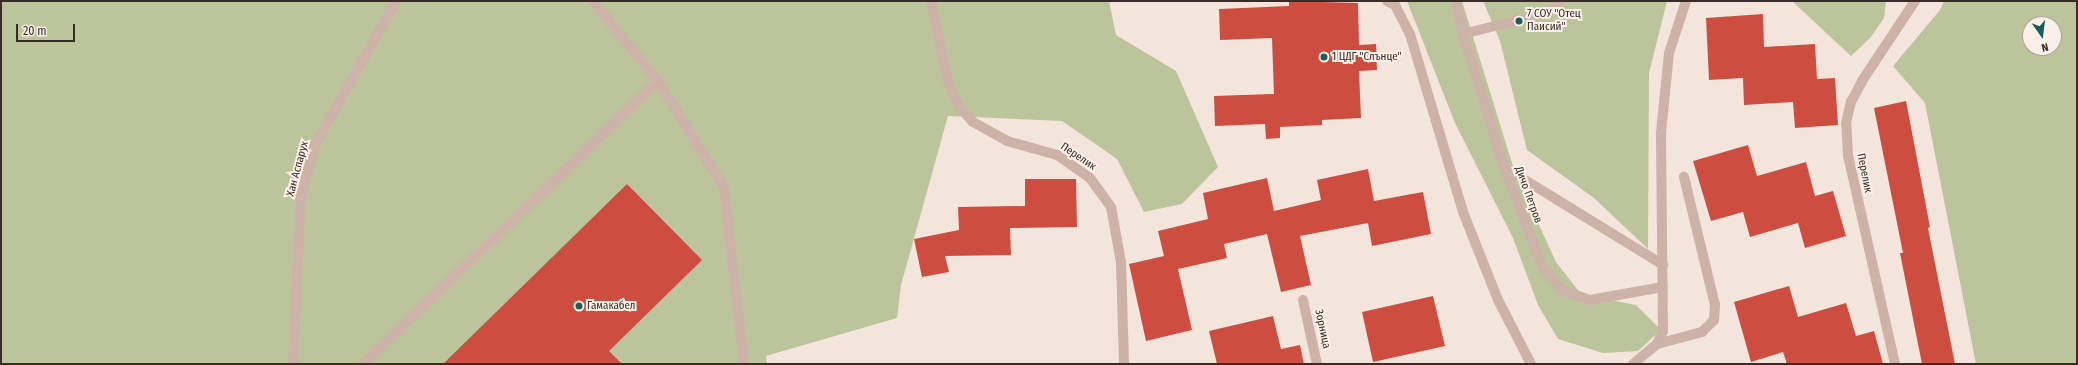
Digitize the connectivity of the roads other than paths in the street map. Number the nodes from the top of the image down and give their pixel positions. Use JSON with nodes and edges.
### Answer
{"nodes":[{"id":1,"x":396,"y":1,"type":"edge"},
{"id":2,"x":593,"y":1,"type":"edge"},
{"id":3,"x":931,"y":1,"type":"edge"},
{"id":4,"x":1386,"y":1,"type":"edge"},
{"id":5,"x":1456,"y":1,"type":"edge"},
{"id":6,"x":1559,"y":1,"type":"edge"},
{"id":7,"x":1686,"y":1,"type":"edge"},
{"id":8,"x":1915,"y":1,"type":"edge"},
{"id":9,"x":1463,"y":34,"type":"junction"},
{"id":10,"x":658,"y":81,"type":"junction"},
{"id":11,"x":1504,"y":167,"type":"junction"},
{"id":12,"x":1684,"y":176,"type":"dead end"},
{"id":13,"x":1663,"y":265,"type":"junction"},
{"id":14,"x":1663,"y":287,"type":"junction"},
{"id":15,"x":1303,"y":300,"type":"dead end"},
{"id":16,"x":1657,"y":344,"type":"junction"},
{"id":17,"x":293,"y":364,"type":"edge"},
{"id":18,"x":363,"y":364,"type":"edge"},
{"id":19,"x":744,"y":364,"type":"edge"},
{"id":20,"x":1124,"y":364,"type":"edge"},
{"id":21,"x":1317,"y":364,"type":"edge"},
{"id":22,"x":1531,"y":364,"type":"edge"},
{"id":23,"x":1634,"y":364,"type":"edge"},
{"id":24,"x":1895,"y":364,"type":"edge"}],
"edges":[{"from":1,"to":17,"type":"street","name":"Хан Аспарух"},
{"from":2,"to":10,"type":"street"},
{"from":3,"to":20,"type":"street","name":"Перелик"},
{"from":4,"to":22,"type":"street"},
{"from":5,"to":9,"type":"street","name":"Дичо Петров"},
{"from":6,"to":9,"type":"street"},
{"from":7,"to":13,"type":"street"},
{"from":8,"to":24,"type":"street","name":"Перелик"},
{"from":9,"to":11,"type":"street","name":"Дичо Петров"},
{"from":10,"to":18,"type":"street"},
{"from":10,"to":19,"type":"street"},
{"from":11,"to":13,"type":"street"},
{"from":11,"to":14,"type":"street","name":"Дичо Петров"},
{"from":12,"to":16,"type":"street"},
{"from":13,"to":14,"type":"street"},
{"from":14,"to":16,"type":"street"},
{"from":15,"to":21,"type":"street","name":"Зорница"},
{"from":16,"to":23,"type":"street"}]}
